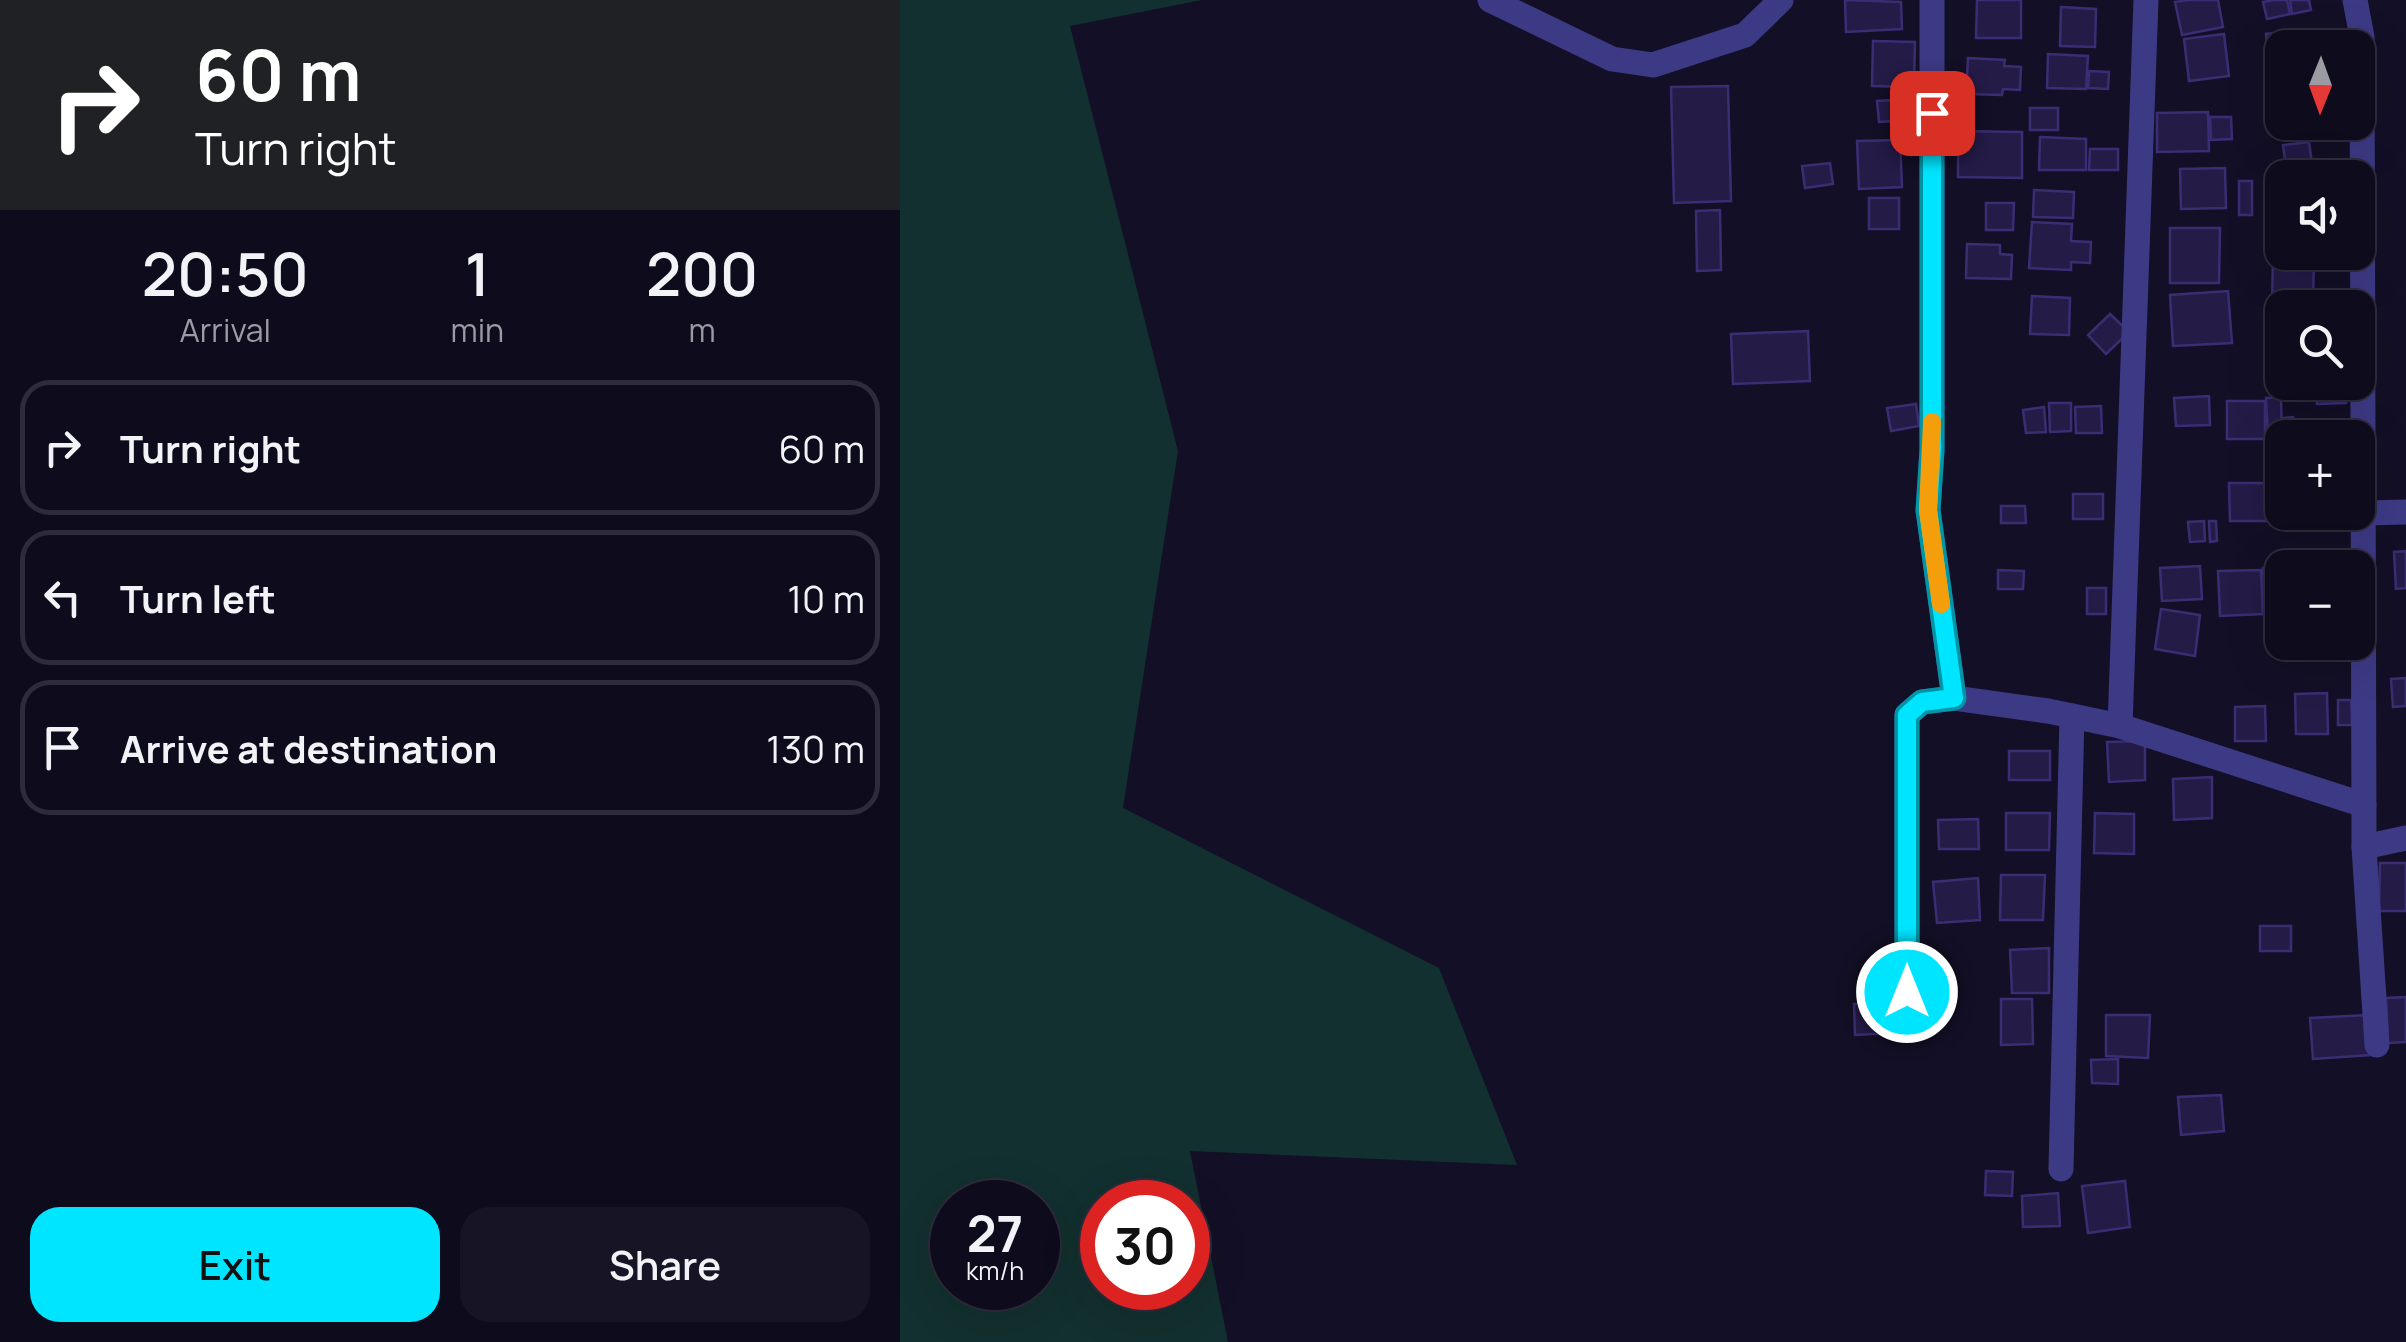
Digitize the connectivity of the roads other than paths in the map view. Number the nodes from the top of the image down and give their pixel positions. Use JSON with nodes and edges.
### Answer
{"nodes":[{"id":1,"x":1490,"y":0,"type":"edge"},
{"id":2,"x":1781,"y":0,"type":"edge"},
{"id":3,"x":1932,"y":0,"type":"edge"},
{"id":4,"x":2146,"y":0,"type":"edge"},
{"id":5,"x":2355,"y":0,"type":"edge"},
{"id":6,"x":2364,"y":420,"type":"edge"},
{"id":7,"x":2406,"y":512,"type":"edge"},
{"id":8,"x":2375,"y":513,"type":"edge"},
{"id":9,"x":2364,"y":530,"type":"edge"},
{"id":10,"x":1954,"y":698,"type":"junction"},
{"id":11,"x":2072,"y":716,"type":"junction"},
{"id":12,"x":2120,"y":726,"type":"junction"},
{"id":13,"x":2364,"y":805,"type":"junction"},
{"id":14,"x":2406,"y":838,"type":"edge"},
{"id":15,"x":2364,"y":847,"type":"junction"},
{"id":16,"x":1907,"y":992,"type":"dead end"},
{"id":17,"x":2376,"y":1045,"type":"dead end"},
{"id":18,"x":2061,"y":1169,"type":"dead end"}],
"edges":[{"from":1,"to":2,"type":"street"},
{"from":3,"to":10,"type":"street"},
{"from":4,"to":12,"type":"street"},
{"from":5,"to":6,"type":"street"},
{"from":7,"to":8,"type":"street"},
{"from":9,"to":13,"type":"street"},
{"from":10,"to":11,"type":"street"},
{"from":10,"to":16,"type":"street"},
{"from":11,"to":12,"type":"street"},
{"from":11,"to":18,"type":"street"},
{"from":12,"to":13,"type":"street"},
{"from":13,"to":15,"type":"street"},
{"from":14,"to":15,"type":"street"},
{"from":15,"to":17,"type":"street"}]}
